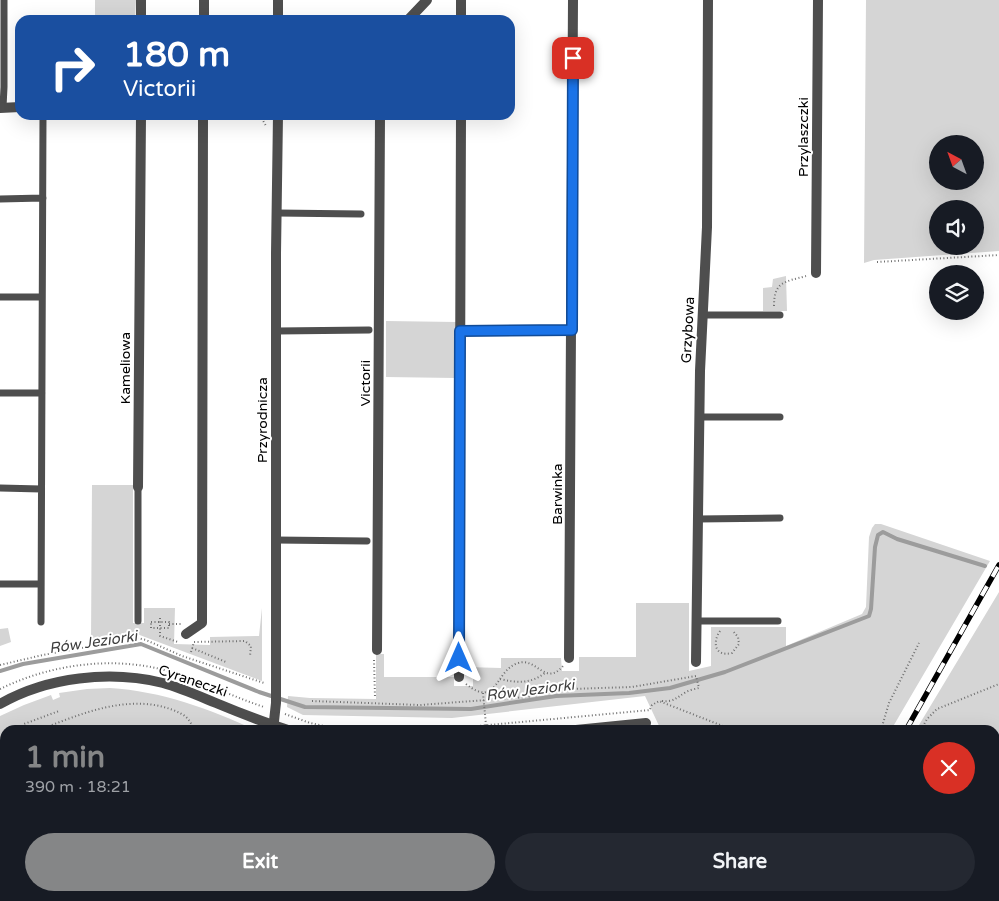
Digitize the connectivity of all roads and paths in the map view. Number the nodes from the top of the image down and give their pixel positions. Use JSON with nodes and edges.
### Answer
{"nodes":[{"id":1,"x":4,"y":0,"type":"edge"},
{"id":2,"x":141,"y":0,"type":"edge"},
{"id":3,"x":204,"y":0,"type":"edge"},
{"id":4,"x":278,"y":0,"type":"edge"},
{"id":5,"x":428,"y":0,"type":"edge"},
{"id":6,"x":462,"y":0,"type":"edge"},
{"id":7,"x":573,"y":0,"type":"edge"},
{"id":8,"x":708,"y":0,"type":"edge"},
{"id":9,"x":818,"y":0,"type":"edge"},
{"id":10,"x":141,"y":15,"type":"edge"},
{"id":11,"x":204,"y":15,"type":"edge"},
{"id":12,"x":278,"y":15,"type":"edge"},
{"id":13,"x":413,"y":15,"type":"edge"},
{"id":14,"x":461,"y":15,"type":"edge"},
{"id":15,"x":1,"y":107,"type":"edge"},
{"id":16,"x":15,"y":107,"type":"edge"},
{"id":17,"x":43,"y":120,"type":"edge"},
{"id":18,"x":141,"y":120,"type":"edge"},
{"id":19,"x":203,"y":120,"type":"edge"},
{"id":20,"x":278,"y":120,"type":"edge"},
{"id":21,"x":380,"y":120,"type":"edge"},
{"id":22,"x":461,"y":120,"type":"edge"},
{"id":23,"x":43,"y":198,"type":"junction"},
{"id":24,"x":0,"y":199,"type":"edge"},
{"id":25,"x":277,"y":213,"type":"junction"},
{"id":26,"x":361,"y":214,"type":"dead end"},
{"id":27,"x":999,"y":255,"type":"edge"},
{"id":28,"x":877,"y":262,"type":"dead end"},
{"id":29,"x":816,"y":273,"type":"joint"},
{"id":30,"x":0,"y":297,"type":"edge"},
{"id":31,"x":41,"y":297,"type":"junction"},
{"id":32,"x":780,"y":311,"type":"joint"},
{"id":33,"x":703,"y":315,"type":"junction"},
{"id":34,"x":369,"y":330,"type":"dead end"},
{"id":35,"x":572,"y":330,"type":"junction"},
{"id":36,"x":460,"y":331,"type":"junction"},
{"id":37,"x":277,"y":332,"type":"junction"},
{"id":38,"x":0,"y":393,"type":"edge"},
{"id":39,"x":42,"y":393,"type":"junction"},
{"id":40,"x":699,"y":417,"type":"junction"},
{"id":41,"x":780,"y":417,"type":"dead end"},
{"id":42,"x":138,"y":487,"type":"joint"},
{"id":43,"x":0,"y":488,"type":"edge"},
{"id":44,"x":41,"y":488,"type":"junction"},
{"id":45,"x":780,"y":518,"type":"dead end"},
{"id":46,"x":697,"y":519,"type":"junction"},
{"id":47,"x":275,"y":540,"type":"junction"},
{"id":48,"x":367,"y":541,"type":"dead end"},
{"id":49,"x":0,"y":584,"type":"edge"},
{"id":50,"x":41,"y":584,"type":"junction"},
{"id":51,"x":138,"y":620,"type":"dead end"},
{"id":52,"x":696,"y":621,"type":"junction"},
{"id":53,"x":778,"y":621,"type":"dead end"},
{"id":54,"x":41,"y":622,"type":"dead end"},
{"id":55,"x":151,"y":628,"type":"joint"},
{"id":56,"x":720,"y":631,"type":"dead end"},
{"id":57,"x":733,"y":631,"type":"dead end"},
{"id":58,"x":186,"y":634,"type":"dead end"},
{"id":59,"x":919,"y":643,"type":"dead end"},
{"id":60,"x":377,"y":650,"type":"joint"},
{"id":61,"x":250,"y":656,"type":"dead end"},
{"id":62,"x":569,"y":658,"type":"joint"},
{"id":63,"x":226,"y":662,"type":"dead end"},
{"id":64,"x":696,"y":662,"type":"dead end"},
{"id":65,"x":0,"y":665,"type":"edge"},
{"id":66,"x":545,"y":673,"type":"junction"},
{"id":67,"x":459,"y":678,"type":"joint"},
{"id":68,"x":500,"y":679,"type":"junction"},
{"id":69,"x":999,"y":684,"type":"edge"},
{"id":70,"x":271,"y":685,"type":"junction"},
{"id":71,"x":483,"y":693,"type":"junction"},
{"id":72,"x":374,"y":697,"type":"dead end"},
{"id":73,"x":312,"y":701,"type":"dead end"},
{"id":74,"x":659,"y":701,"type":"junction"},
{"id":75,"x":484,"y":702,"type":"junction"},
{"id":76,"x":0,"y":704,"type":"edge"},
{"id":77,"x":650,"y":710,"type":"junction"},
{"id":78,"x":59,"y":711,"type":"dead end"},
{"id":79,"x":282,"y":712,"type":"dead end"},
{"id":80,"x":646,"y":723,"type":"joint"},
{"id":81,"x":24,"y":725,"type":"edge"},
{"id":82,"x":54,"y":725,"type":"edge"},
{"id":83,"x":191,"y":725,"type":"edge"},
{"id":84,"x":267,"y":725,"type":"edge"},
{"id":85,"x":274,"y":725,"type":"edge"},
{"id":86,"x":316,"y":725,"type":"edge"},
{"id":87,"x":486,"y":725,"type":"joint"},
{"id":88,"x":626,"y":725,"type":"edge"},
{"id":89,"x":720,"y":725,"type":"edge"},
{"id":90,"x":883,"y":725,"type":"edge"},
{"id":91,"x":924,"y":725,"type":"edge"}],
"edges":[{"from":1,"to":15,"type":"lane"},
{"from":2,"to":10,"type":"street"},
{"from":3,"to":11,"type":"street"},
{"from":4,"to":12,"type":"street"},
{"from":5,"to":13,"type":"street"},
{"from":6,"to":14,"type":"street"},
{"from":7,"to":35,"type":"street","name":"Barwinka"},
{"from":8,"to":33,"type":"street","name":"Grzybowa"},
{"from":9,"to":29,"type":"street","name":"Przylaszczki"},
{"from":15,"to":16,"type":"street"},
{"from":17,"to":23,"type":"lane"},
{"from":18,"to":42,"type":"street","name":"Kameliowa"},
{"from":19,"to":58,"type":"street"},
{"from":20,"to":25,"type":"street","name":"Przyrodnicza"},
{"from":21,"to":60,"type":"street","name":"Victorii"},
{"from":22,"to":36,"type":"street"},
{"from":23,"to":24,"type":"lane"},
{"from":23,"to":31,"type":"lane"},
{"from":25,"to":26,"type":"lane"},
{"from":25,"to":37,"type":"street","name":"Przyrodnicza"},
{"from":27,"to":28,"type":"path"},
{"from":29,"to":32,"type":"path"},
{"from":30,"to":31,"type":"lane"},
{"from":31,"to":39,"type":"lane"},
{"from":32,"to":33,"type":"lane"},
{"from":33,"to":40,"type":"street","name":"Grzybowa"},
{"from":34,"to":37,"type":"lane"},
{"from":35,"to":36,"type":"street"},
{"from":35,"to":62,"type":"street","name":"Barwinka"},
{"from":36,"to":67,"type":"street"},
{"from":37,"to":47,"type":"street","name":"Przyrodnicza"},
{"from":38,"to":39,"type":"lane"},
{"from":39,"to":44,"type":"lane"},
{"from":40,"to":41,"type":"lane"},
{"from":40,"to":46,"type":"street","name":"Grzybowa"},
{"from":42,"to":51,"type":"lane","name":"Kameliowa"},
{"from":43,"to":44,"type":"lane"},
{"from":44,"to":50,"type":"lane"},
{"from":45,"to":46,"type":"lane"},
{"from":46,"to":52,"type":"street","name":"Grzybowa"},
{"from":47,"to":48,"type":"lane"},
{"from":47,"to":70,"type":"street","name":"Przyrodnicza"},
{"from":49,"to":50,"type":"lane"},
{"from":50,"to":54,"type":"lane"},
{"from":52,"to":53,"type":"lane"},
{"from":52,"to":64,"type":"street","name":"Grzybowa"},
{"from":55,"to":55,"type":"path"},
{"from":56,"to":57,"type":"path"},
{"from":59,"to":90,"type":"path"},
{"from":60,"to":72,"type":"path"},
{"from":61,"to":63,"type":"path"},
{"from":62,"to":66,"type":"path"},
{"from":65,"to":70,"type":"path"},
{"from":66,"to":68,"type":"path"},
{"from":66,"to":68,"type":"path"},
{"from":67,"to":71,"type":"path"},
{"from":68,"to":71,"type":"path"},
{"from":69,"to":91,"type":"path"},
{"from":70,"to":85,"type":"street","name":"Przyrodnicza"},
{"from":71,"to":75,"type":"path"},
{"from":73,"to":75,"type":"path"},
{"from":74,"to":75,"type":"path"},
{"from":74,"to":77,"type":"path"},
{"from":74,"to":89,"type":"path"},
{"from":75,"to":87,"type":"path"},
{"from":76,"to":84,"type":"street","name":"Cyraneczki"},
{"from":77,"to":80,"type":"path"},
{"from":77,"to":87,"type":"path"},
{"from":78,"to":81,"type":"path"},
{"from":79,"to":86,"type":"path"},
{"from":80,"to":88,"type":"street"},
{"from":82,"to":83,"type":"path"}]}
